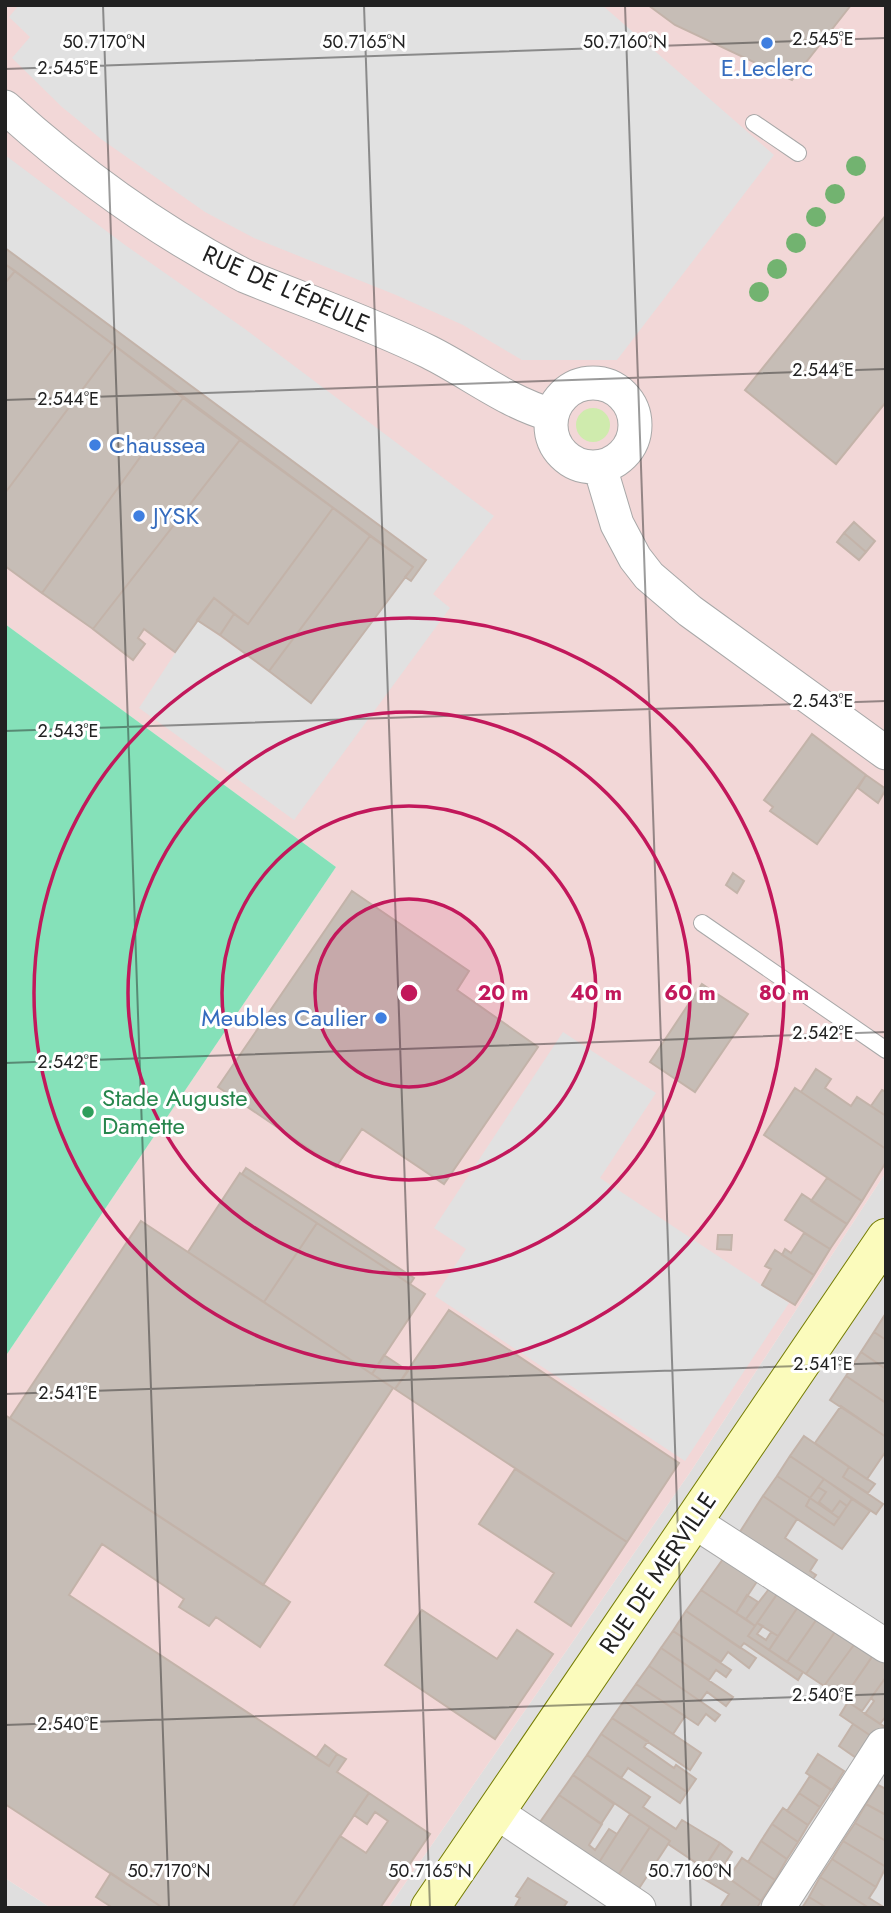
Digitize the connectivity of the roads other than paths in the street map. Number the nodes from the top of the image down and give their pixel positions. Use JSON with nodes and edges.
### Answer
{"nodes":[{"id":1,"x":5,"y":107,"type":"edge"},
{"id":2,"x":754,"y":123,"type":"dead end"},
{"id":3,"x":798,"y":153,"type":"dead end"},
{"id":4,"x":552,"y":415,"type":"junction"},
{"id":5,"x":600,"y":467,"type":"junction"},
{"id":6,"x":883,"y":745,"type":"edge"},
{"id":7,"x":702,"y":923,"type":"dead end"},
{"id":8,"x":886,"y":1050,"type":"edge"},
{"id":9,"x":884,"y":1246,"type":"edge"},
{"id":10,"x":693,"y":1521,"type":"junction"},
{"id":11,"x":886,"y":1646,"type":"edge"},
{"id":12,"x":883,"y":1745,"type":"dead end"},
{"id":13,"x":496,"y":1812,"type":"junction"},
{"id":14,"x":430,"y":1908,"type":"edge"},
{"id":15,"x":639,"y":1908,"type":"edge"},
{"id":16,"x":778,"y":1908,"type":"edge"}],
"edges":[{"from":1,"to":4,"type":"street","name":"RUE DE L'ÉPEULE"},
{"from":2,"to":3,"type":"lane"},
{"from":4,"to":5,"type":"street"},
{"from":4,"to":5,"type":"street"},
{"from":5,"to":6,"type":"street"},
{"from":7,"to":8,"type":"lane"},
{"from":9,"to":10,"type":"street","name":"RUE DE MERVILLE"},
{"from":10,"to":11,"type":"street"},
{"from":10,"to":13,"type":"street","name":"RUE DE MERVILLE"},
{"from":12,"to":16,"type":"street"},
{"from":13,"to":14,"type":"street","name":"RUE DE MERVILLE"},
{"from":13,"to":15,"type":"street"}]}
